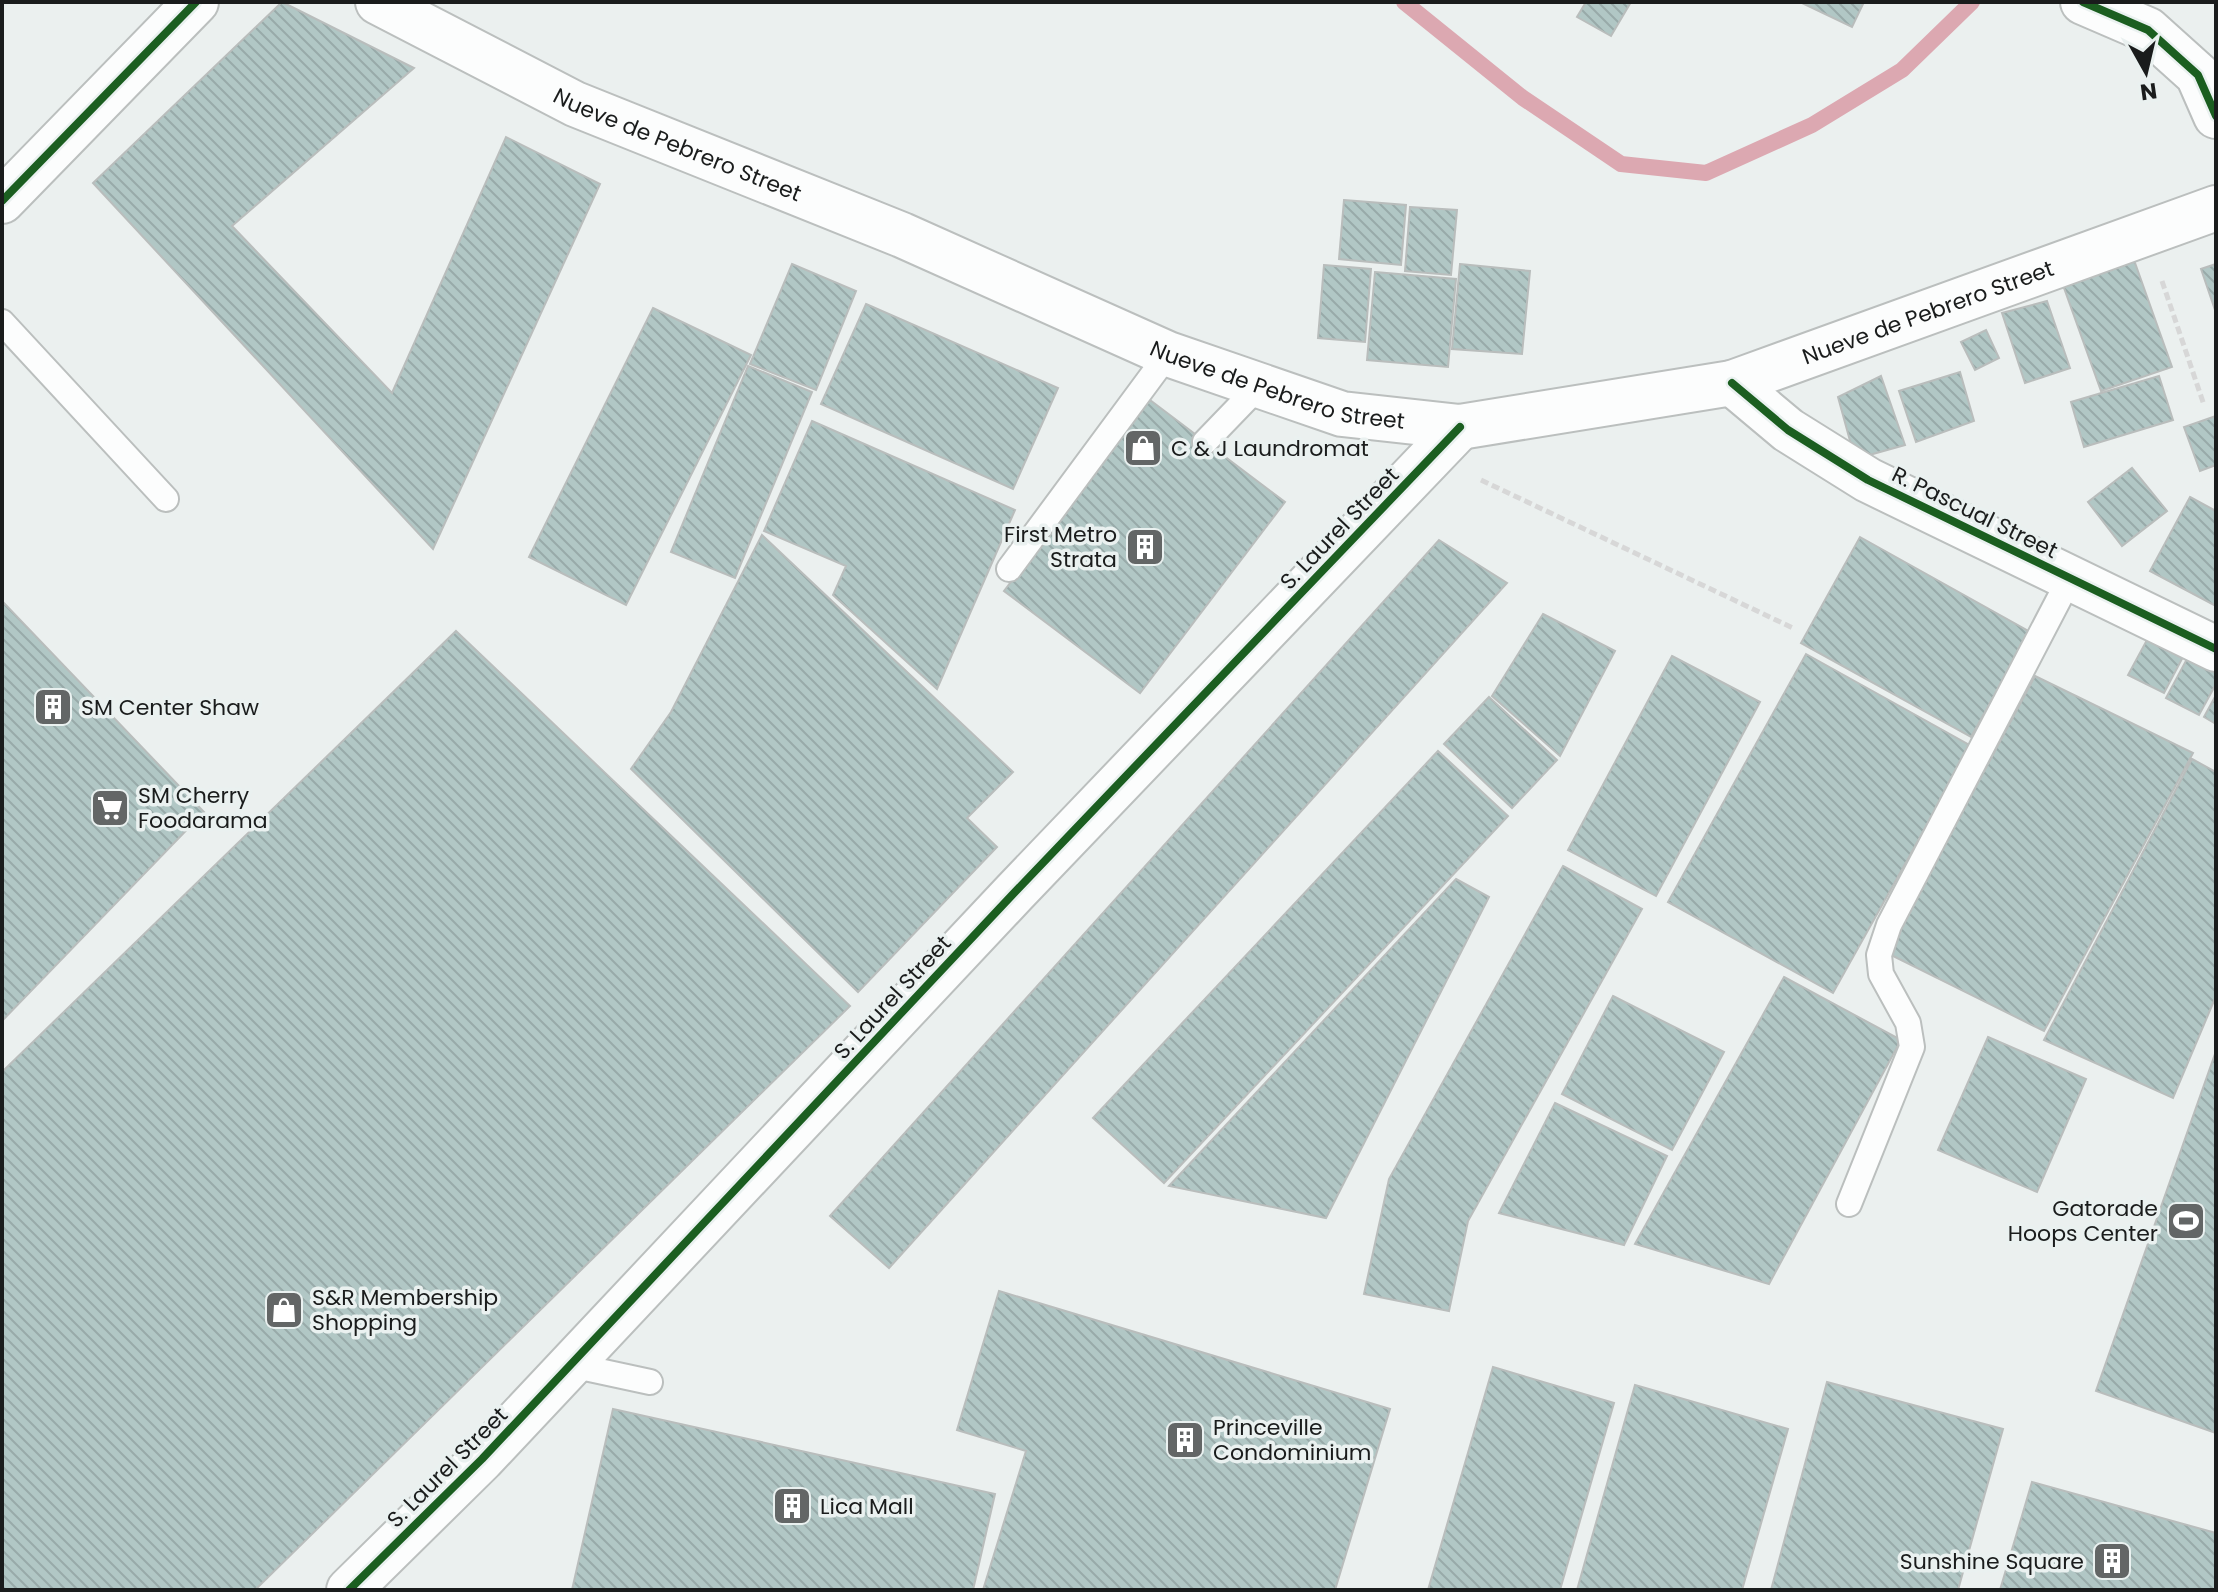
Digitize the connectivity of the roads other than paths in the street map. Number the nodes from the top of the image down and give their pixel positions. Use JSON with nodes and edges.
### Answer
{"nodes":[{"id":1,"x":196,"y":2,"type":"edge"},
{"id":2,"x":378,"y":2,"type":"edge"},
{"id":3,"x":2083,"y":2,"type":"edge"},
{"id":4,"x":2216,"y":116,"type":"edge"},
{"id":5,"x":2,"y":201,"type":"edge"},
{"id":6,"x":2216,"y":208,"type":"edge"},
{"id":7,"x":2,"y":322,"type":"edge"},
{"id":8,"x":1168,"y":354,"type":"junction"},
{"id":9,"x":1732,"y":383,"type":"junction"},
{"id":10,"x":1259,"y":386,"type":"junction"},
{"id":11,"x":1205,"y":442,"type":"dead end"},
{"id":12,"x":1446,"y":442,"type":"junction"},
{"id":13,"x":166,"y":499,"type":"dead end"},
{"id":14,"x":1009,"y":569,"type":"dead end"},
{"id":15,"x":2070,"y":578,"type":"junction"},
{"id":16,"x":2216,"y":649,"type":"edge"},
{"id":17,"x":1849,"y":1204,"type":"dead end"},
{"id":18,"x":571,"y":1365,"type":"junction"},
{"id":19,"x":650,"y":1382,"type":"dead end"},
{"id":20,"x":349,"y":1590,"type":"edge"}],
"edges":[{"from":1,"to":5,"type":"street"},
{"from":2,"to":8,"type":"street","name":"Nueve de Pebrero Street"},
{"from":3,"to":4,"type":"street"},
{"from":6,"to":9,"type":"street","name":"Nueve de Pebrero Street"},
{"from":7,"to":13,"type":"lane"},
{"from":8,"to":10,"type":"street","name":"Nueve de Pebrero Street"},
{"from":8,"to":14,"type":"lane"},
{"from":9,"to":12,"type":"street","name":"Nueve de Pebrero Street"},
{"from":9,"to":15,"type":"street","name":"R. Pascual Street"},
{"from":10,"to":11,"type":"lane"},
{"from":10,"to":12,"type":"street","name":"Nueve de Pebrero Street"},
{"from":12,"to":18,"type":"street","name":"S. Laurel Street"},
{"from":15,"to":16,"type":"street","name":"R. Pascual Street"},
{"from":15,"to":17,"type":"lane"},
{"from":18,"to":19,"type":"lane"},
{"from":18,"to":20,"type":"street","name":"S. Laurel Street"}]}
